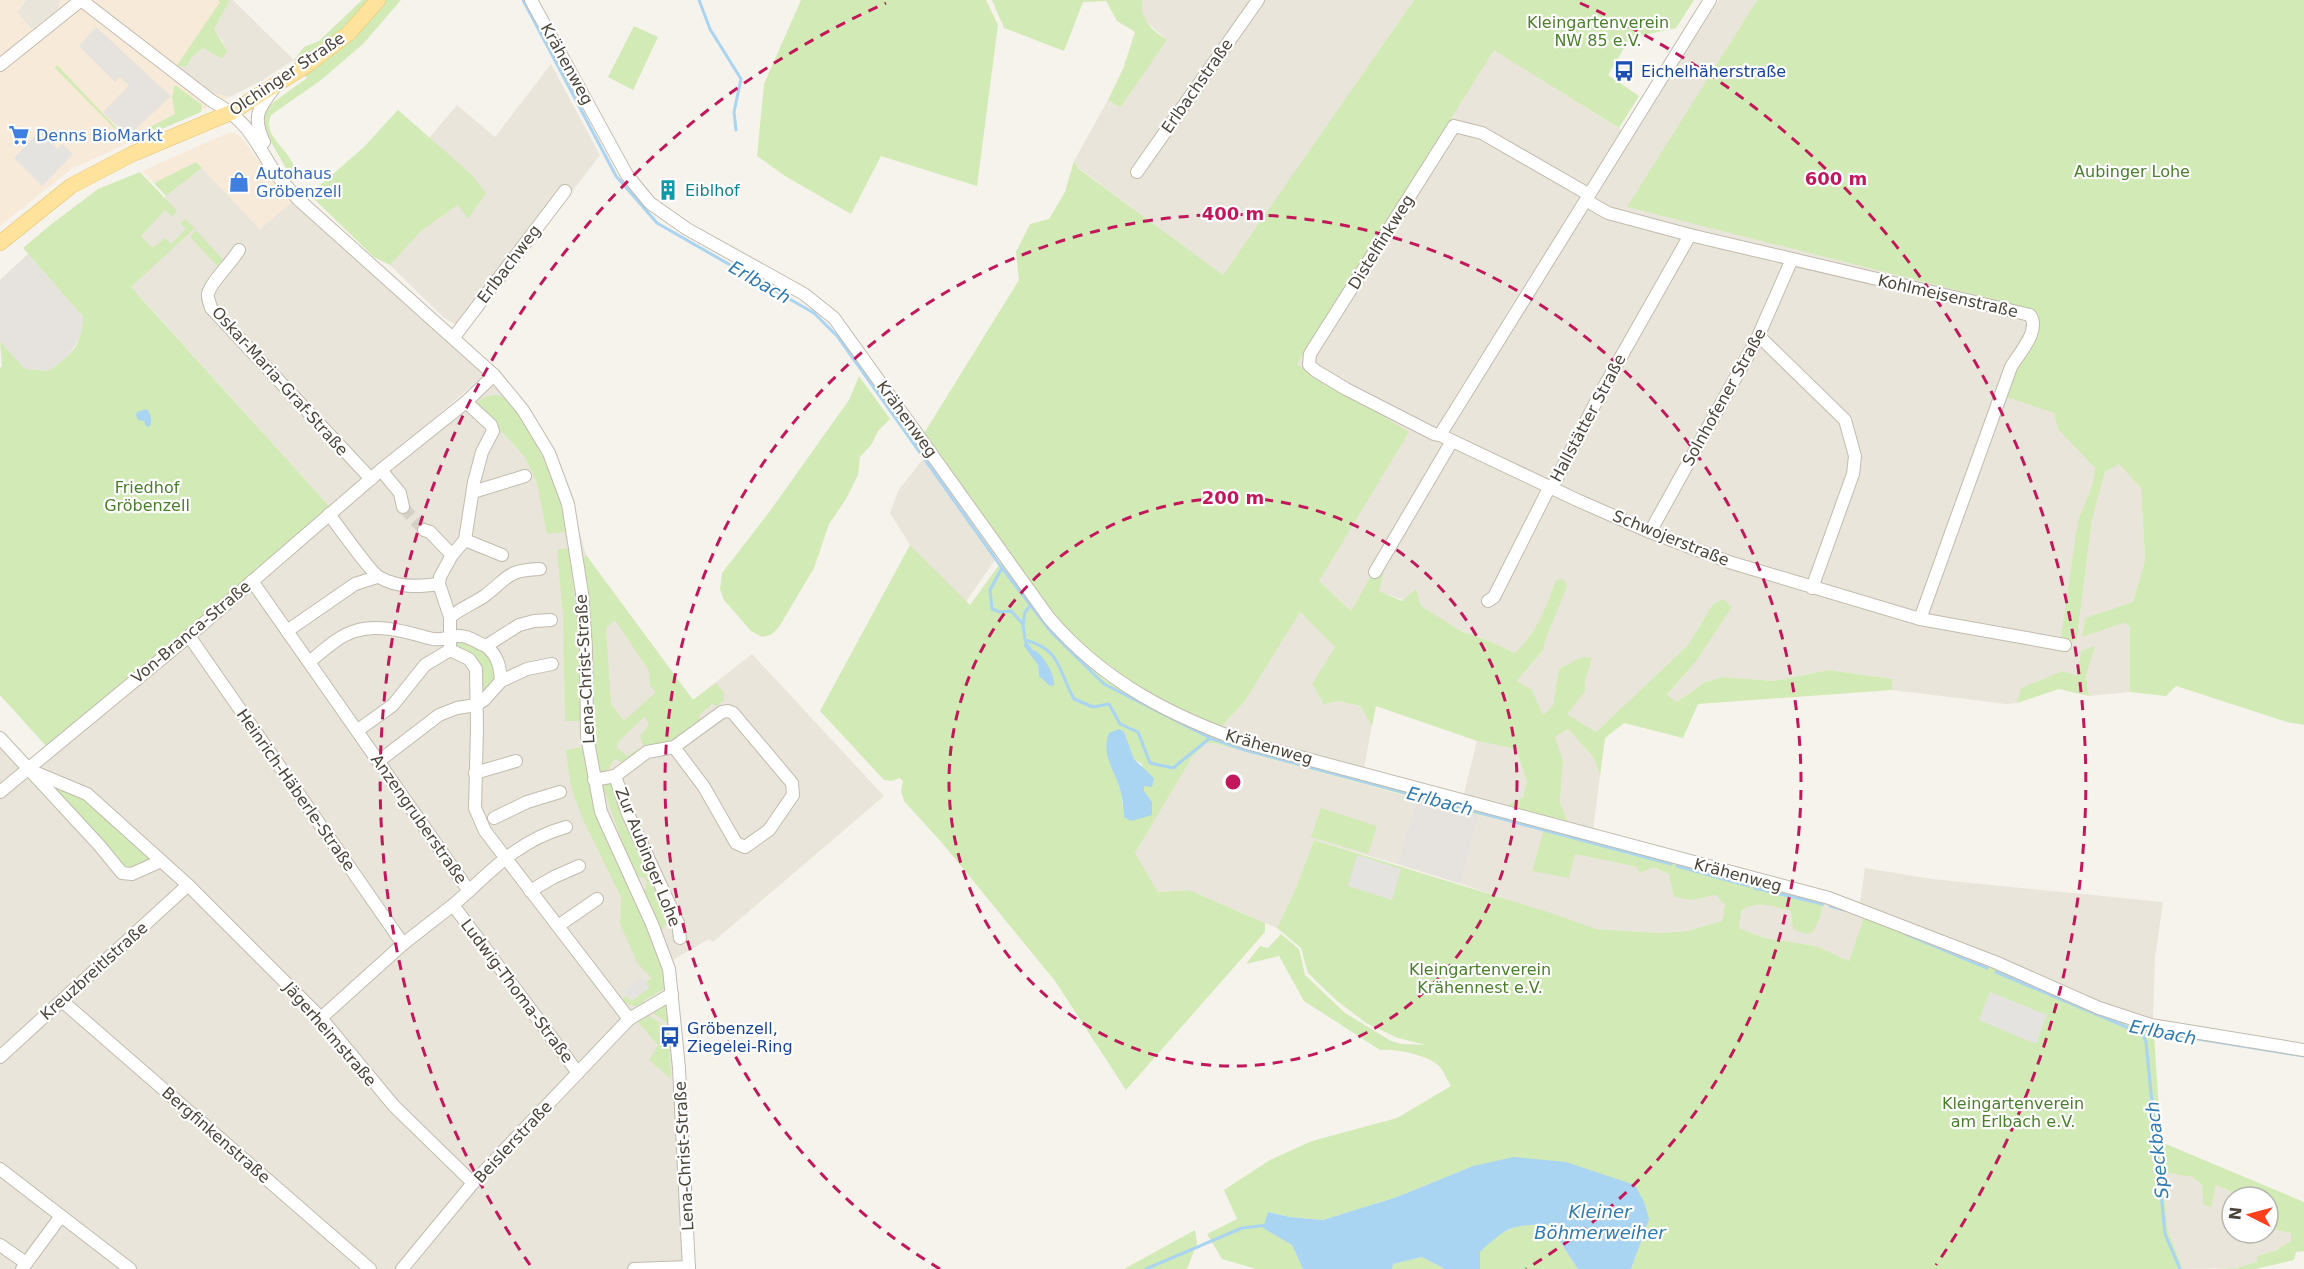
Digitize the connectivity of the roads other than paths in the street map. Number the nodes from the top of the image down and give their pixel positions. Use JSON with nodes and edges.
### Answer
{"nodes":[{"id":1,"x":81,"y":0,"type":"edge"},
{"id":2,"x":378,"y":0,"type":"edge"},
{"id":3,"x":531,"y":0,"type":"edge"},
{"id":4,"x":1258,"y":0,"type":"edge"},
{"id":5,"x":1710,"y":0,"type":"edge"},
{"id":6,"x":0,"y":65,"type":"edge"},
{"id":7,"x":276,"y":85,"type":"junction"},
{"id":8,"x":232,"y":112,"type":"junction"},
{"id":9,"x":1454,"y":126,"type":"joint"},
{"id":10,"x":1137,"y":172,"type":"dead end"},
{"id":11,"x":286,"y":186,"type":"junction"},
{"id":12,"x":565,"y":190,"type":"dead end"},
{"id":13,"x":1588,"y":197,"type":"junction"},
{"id":14,"x":1690,"y":235,"type":"junction"},
{"id":15,"x":0,"y":243,"type":"edge"},
{"id":16,"x":239,"y":250,"type":"dead end"},
{"id":17,"x":1792,"y":259,"type":"junction"},
{"id":18,"x":454,"y":337,"type":"junction"},
{"id":19,"x":1757,"y":339,"type":"junction"},
{"id":20,"x":1309,"y":358,"type":"joint"},
{"id":21,"x":494,"y":375,"type":"junction"},
{"id":22,"x":466,"y":402,"type":"junction"},
{"id":23,"x":1446,"y":438,"type":"junction"},
{"id":24,"x":381,"y":470,"type":"junction"},
{"id":25,"x":525,"y":476,"type":"dead end"},
{"id":26,"x":371,"y":479,"type":"junction"},
{"id":27,"x":1550,"y":488,"type":"junction"},
{"id":28,"x":473,"y":492,"type":"junction"},
{"id":29,"x":403,"y":507,"type":"tunnel mouth"},
{"id":30,"x":329,"y":514,"type":"junction"},
{"id":31,"x":424,"y":530,"type":"tunnel mouth"},
{"id":32,"x":1650,"y":532,"type":"junction"},
{"id":33,"x":465,"y":540,"type":"junction"},
{"id":34,"x":452,"y":555,"type":"junction"},
{"id":35,"x":502,"y":555,"type":"dead end"},
{"id":36,"x":540,"y":569,"type":"dead end"},
{"id":37,"x":1375,"y":572,"type":"dead end"},
{"id":38,"x":377,"y":576,"type":"junction"},
{"id":39,"x":252,"y":581,"type":"junction"},
{"id":40,"x":439,"y":584,"type":"junction"},
{"id":41,"x":1812,"y":588,"type":"junction"},
{"id":42,"x":1488,"y":601,"type":"dead end"},
{"id":43,"x":450,"y":617,"type":"junction"},
{"id":44,"x":1920,"y":619,"type":"junction"},
{"id":45,"x":551,"y":620,"type":"dead end"},
{"id":46,"x":288,"y":631,"type":"junction"},
{"id":47,"x":189,"y":636,"type":"junction"},
{"id":48,"x":450,"y":643,"type":"junction"},
{"id":49,"x":2065,"y":645,"type":"dead end"},
{"id":50,"x":486,"y":646,"type":"junction"},
{"id":51,"x":309,"y":662,"type":"junction"},
{"id":52,"x":552,"y":664,"type":"dead end"},
{"id":53,"x":501,"y":681,"type":"junction"},
{"id":54,"x":476,"y":705,"type":"junction"},
{"id":55,"x":357,"y":730,"type":"junction"},
{"id":56,"x":0,"y":738,"type":"edge"},
{"id":57,"x":674,"y":747,"type":"junction"},
{"id":58,"x":379,"y":760,"type":"junction"},
{"id":59,"x":516,"y":761,"type":"dead end"},
{"id":60,"x":27,"y":769,"type":"junction"},
{"id":61,"x":475,"y":773,"type":"junction"},
{"id":62,"x":615,"y":776,"type":"junction"},
{"id":63,"x":594,"y":780,"type":"junction"},
{"id":64,"x":0,"y":792,"type":"edge"},
{"id":65,"x":560,"y":792,"type":"dead end"},
{"id":66,"x":475,"y":808,"type":"junction"},
{"id":67,"x":494,"y":818,"type":"junction"},
{"id":68,"x":566,"y":827,"type":"dead end"},
{"id":69,"x":495,"y":843,"type":"junction"},
{"id":70,"x":505,"y":857,"type":"junction"},
{"id":71,"x":161,"y":861,"type":"junction"},
{"id":72,"x":579,"y":866,"type":"dead end"},
{"id":73,"x":188,"y":885,"type":"junction"},
{"id":74,"x":469,"y":891,"type":"junction"},
{"id":75,"x":530,"y":891,"type":"junction"},
{"id":76,"x":597,"y":899,"type":"dead end"},
{"id":77,"x":453,"y":905,"type":"junction"},
{"id":78,"x":558,"y":926,"type":"junction"},
{"id":79,"x":680,"y":938,"type":"dead end"},
{"id":80,"x":403,"y":944,"type":"junction"},
{"id":81,"x":672,"y":994,"type":"junction"},
{"id":82,"x":62,"y":1000,"type":"junction"},
{"id":83,"x":321,"y":1018,"type":"junction"},
{"id":84,"x":629,"y":1019,"type":"junction"},
{"id":85,"x":2304,"y":1050,"type":"edge"},
{"id":86,"x":0,"y":1057,"type":"edge"},
{"id":87,"x":578,"y":1073,"type":"junction"},
{"id":88,"x":0,"y":1169,"type":"edge"},
{"id":89,"x":473,"y":1183,"type":"junction"},
{"id":90,"x":61,"y":1216,"type":"junction"},
{"id":91,"x":0,"y":1245,"type":"edge"},
{"id":92,"x":24,"y":1266,"type":"edge"},
{"id":93,"x":689,"y":1268,"type":"edge"},
{"id":94,"x":130,"y":1269,"type":"edge"},
{"id":95,"x":370,"y":1269,"type":"edge"},
{"id":96,"x":402,"y":1269,"type":"edge"},
{"id":97,"x":634,"y":1269,"type":"edge"}],
"edges":[{"from":1,"to":6,"type":"street"},
{"from":1,"to":8,"type":"street","name":"Lena-Christ-Straße"},
{"from":2,"to":7,"type":"main road","name":"Olchinger Straße"},
{"from":3,"to":85,"type":"street","name":"Krähenweg"},
{"from":4,"to":10,"type":"street","name":"Erlbachstraße"},
{"from":5,"to":13,"type":"street"},
{"from":7,"to":8,"type":"main road","name":"Olchinger Straße"},
{"from":7,"to":11,"type":"street"},
{"from":8,"to":11,"type":"street","name":"Lena-Christ-Straße"},
{"from":8,"to":15,"type":"main road","name":"Olchinger Straße"},
{"from":9,"to":13,"type":"street","name":"Kohlmeisenstraße"},
{"from":9,"to":20,"type":"street","name":"Distelfinkweg"},
{"from":11,"to":18,"type":"street","name":"Lena-Christ-Straße"},
{"from":12,"to":18,"type":"street","name":"Erlbachweg"},
{"from":13,"to":14,"type":"street","name":"Kohlmeisenstraße"},
{"from":13,"to":23,"type":"street"},
{"from":14,"to":17,"type":"street","name":"Kohlmeisenstraße"},
{"from":14,"to":27,"type":"street","name":"Hallstätter Straße"},
{"from":16,"to":26,"type":"street","name":"Oskar-Maria-Graf-Straße"},
{"from":17,"to":19,"type":"street","name":"Solnhofener Straße"},
{"from":17,"to":44,"type":"street","name":"Kohlmeisenstraße"},
{"from":18,"to":21,"type":"street","name":"Lena-Christ-Straße"},
{"from":19,"to":32,"type":"street","name":"Solnhofener Straße"},
{"from":19,"to":41,"type":"street"},
{"from":20,"to":23,"type":"street","name":"Schwojerstraße"},
{"from":21,"to":22,"type":"street","name":"Von-Branca-Straße"},
{"from":21,"to":63,"type":"street","name":"Lena-Christ-Straße"},
{"from":22,"to":24,"type":"street","name":"Von-Branca-Straße"},
{"from":22,"to":28,"type":"street"},
{"from":23,"to":27,"type":"street","name":"Schwojerstraße"},
{"from":23,"to":37,"type":"street"},
{"from":24,"to":26,"type":"street","name":"Von-Branca-Straße"},
{"from":24,"to":29,"type":"street"},
{"from":25,"to":28,"type":"street"},
{"from":26,"to":30,"type":"street","name":"Von-Branca-Straße"},
{"from":27,"to":32,"type":"street","name":"Schwojerstraße"},
{"from":27,"to":42,"type":"street","name":"Hallstätter Straße"},
{"from":28,"to":33,"type":"street"},
{"from":30,"to":38,"type":"street"},
{"from":30,"to":39,"type":"street","name":"Von-Branca-Straße"},
{"from":31,"to":34,"type":"street"},
{"from":32,"to":41,"type":"street","name":"Schwojerstraße"},
{"from":33,"to":34,"type":"street"},
{"from":33,"to":35,"type":"street"},
{"from":34,"to":40,"type":"street"},
{"from":36,"to":43,"type":"street"},
{"from":38,"to":40,"type":"street"},
{"from":38,"to":46,"type":"street"},
{"from":39,"to":46,"type":"street","name":"Anzengruberstraße"},
{"from":39,"to":47,"type":"street","name":"Von-Branca-Straße"},
{"from":40,"to":43,"type":"street"},
{"from":41,"to":44,"type":"street","name":"Schwojerstraße"},
{"from":43,"to":48,"type":"street"},
{"from":44,"to":49,"type":"street","name":"Schwojerstraße"},
{"from":45,"to":50,"type":"street","name":"Lena-Christ-Straße"},
{"from":46,"to":51,"type":"street","name":"Anzengruberstraße"},
{"from":47,"to":60,"type":"street","name":"Von-Branca-Straße"},
{"from":47,"to":80,"type":"street","name":"Heinrich-Häberle-Straße"},
{"from":48,"to":50,"type":"street"},
{"from":48,"to":51,"type":"street"},
{"from":48,"to":54,"type":"street"},
{"from":48,"to":55,"type":"street"},
{"from":50,"to":53,"type":"street"},
{"from":51,"to":55,"type":"street","name":"Anzengruberstraße"},
{"from":52,"to":53,"type":"street","name":"Lena-Christ-Straße"},
{"from":53,"to":54,"type":"street","name":"Lena-Christ-Straße"},
{"from":54,"to":58,"type":"street","name":"Lena-Christ-Straße"},
{"from":54,"to":61,"type":"street"},
{"from":55,"to":58,"type":"street","name":"Anzengruberstraße"},
{"from":56,"to":60,"type":"street"},
{"from":57,"to":57,"type":"street"},
{"from":57,"to":62,"type":"street"},
{"from":58,"to":74,"type":"street","name":"Anzengruberstraße"},
{"from":59,"to":61,"type":"street"},
{"from":60,"to":64,"type":"street","name":"Von-Branca-Straße"},
{"from":60,"to":71,"type":"street","name":"Jägerheimstraße"},
{"from":60,"to":71,"type":"street"},
{"from":61,"to":66,"type":"street"},
{"from":62,"to":63,"type":"street"},
{"from":62,"to":79,"type":"street","name":"Zur Aubinger Lohe"},
{"from":63,"to":81,"type":"street","name":"Lena-Christ-Straße"},
{"from":65,"to":67,"type":"street"},
{"from":66,"to":67,"type":"street"},
{"from":66,"to":69,"type":"street"},
{"from":67,"to":69,"type":"street"},
{"from":68,"to":70,"type":"street"},
{"from":69,"to":70,"type":"street"},
{"from":70,"to":74,"type":"street"},
{"from":70,"to":75,"type":"street"},
{"from":71,"to":73,"type":"street","name":"Jägerheimstraße"},
{"from":72,"to":75,"type":"street"},
{"from":73,"to":82,"type":"street","name":"Kreuzbreitlstraße"},
{"from":73,"to":83,"type":"street","name":"Jägerheimstraße"},
{"from":74,"to":77,"type":"street","name":"Anzengruberstraße"},
{"from":75,"to":78,"type":"street"},
{"from":76,"to":78,"type":"street"},
{"from":77,"to":80,"type":"street","name":"Ludwig-Thoma-Straße"},
{"from":77,"to":87,"type":"street","name":"Ludwig-Thoma-Straße"},
{"from":78,"to":84,"type":"street"},
{"from":80,"to":83,"type":"street","name":"Ludwig-Thoma-Straße"},
{"from":81,"to":84,"type":"street","name":"Beislerstraße"},
{"from":81,"to":93,"type":"street","name":"Lena-Christ-Straße"},
{"from":82,"to":86,"type":"street","name":"Kreuzbreitlstraße"},
{"from":82,"to":95,"type":"street","name":"Bergfinkenstraße"},
{"from":83,"to":89,"type":"street","name":"Jägerheimstraße"},
{"from":84,"to":87,"type":"street","name":"Beislerstraße"},
{"from":87,"to":89,"type":"street","name":"Beislerstraße"},
{"from":88,"to":90,"type":"street"},
{"from":89,"to":96,"type":"street","name":"Beislerstraße"},
{"from":90,"to":92,"type":"street"},
{"from":90,"to":94,"type":"street"},
{"from":91,"to":92,"type":"street"},
{"from":93,"to":97,"type":"street"}]}
